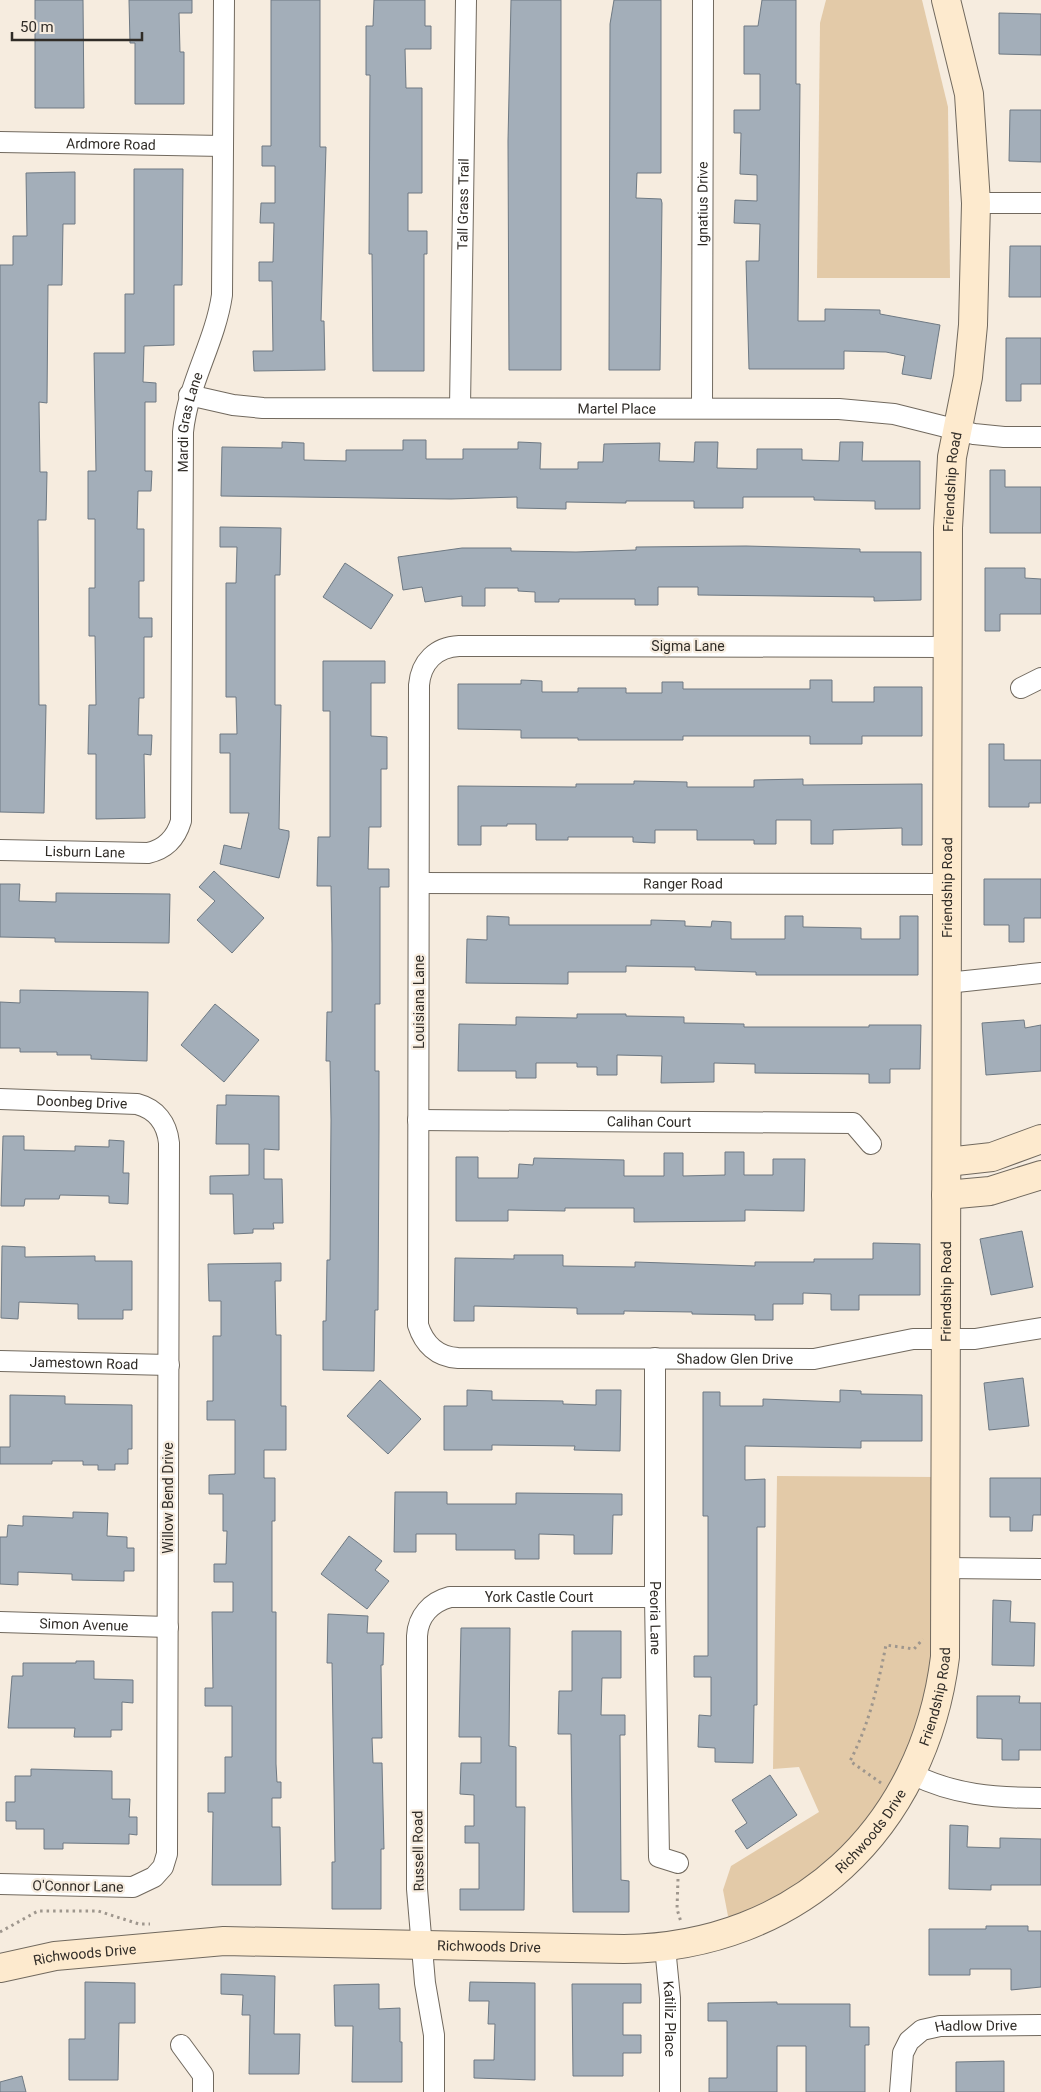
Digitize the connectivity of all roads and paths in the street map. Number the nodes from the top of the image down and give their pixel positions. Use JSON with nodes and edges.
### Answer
{"nodes":[{"id":1,"x":224,"y":0,"type":"edge"},
{"id":2,"x":466,"y":0,"type":"edge"},
{"id":3,"x":703,"y":0,"type":"edge"},
{"id":4,"x":946,"y":0,"type":"edge"},
{"id":5,"x":0,"y":142,"type":"edge"},
{"id":6,"x":223,"y":146,"type":"junction"},
{"id":7,"x":976,"y":203,"type":"junction"},
{"id":8,"x":1041,"y":203,"type":"edge"},
{"id":9,"x":189,"y":395,"type":"junction"},
{"id":10,"x":460,"y":408,"type":"junction"},
{"id":11,"x":702,"y":408,"type":"junction"},
{"id":12,"x":956,"y":431,"type":"junction"},
{"id":13,"x":1041,"y":436,"type":"edge"},
{"id":14,"x":948,"y":647,"type":"junction"},
{"id":15,"x":431,"y":657,"type":"joint"},
{"id":16,"x":1041,"y":678,"type":"edge"},
{"id":17,"x":1021,"y":688,"type":"dead end"},
{"id":18,"x":167,"y":844,"type":"joint"},
{"id":19,"x":0,"y":850,"type":"edge"},
{"id":20,"x":419,"y":883,"type":"junction"},
{"id":21,"x":947,"y":884,"type":"junction"},
{"id":22,"x":1041,"y":973,"type":"edge"},
{"id":23,"x":947,"y":983,"type":"junction"},
{"id":24,"x":0,"y":1099,"type":"edge"},
{"id":25,"x":160,"y":1118,"type":"joint"},
{"id":26,"x":418,"y":1120,"type":"junction"},
{"id":27,"x":1041,"y":1139,"type":"edge"},
{"id":28,"x":872,"y":1144,"type":"dead end"},
{"id":29,"x":947,"y":1162,"type":"junction"},
{"id":30,"x":1041,"y":1175,"type":"edge"},
{"id":31,"x":946,"y":1195,"type":"junction"},
{"id":32,"x":1041,"y":1328,"type":"edge"},
{"id":33,"x":946,"y":1339,"type":"junction"},
{"id":34,"x":430,"y":1347,"type":"joint"},
{"id":35,"x":655,"y":1358,"type":"junction"},
{"id":36,"x":0,"y":1361,"type":"edge"},
{"id":37,"x":169,"y":1365,"type":"junction"},
{"id":38,"x":946,"y":1568,"type":"junction"},
{"id":39,"x":1041,"y":1569,"type":"edge"},
{"id":40,"x":655,"y":1597,"type":"junction"},
{"id":41,"x":427,"y":1610,"type":"joint"},
{"id":42,"x":0,"y":1622,"type":"edge"},
{"id":43,"x":168,"y":1626,"type":"junction"},
{"id":44,"x":927,"y":1634,"type":"dead end"},
{"id":45,"x":900,"y":1777,"type":"junction"},
{"id":46,"x":1041,"y":1798,"type":"edge"},
{"id":47,"x":678,"y":1863,"type":"joint"},
{"id":48,"x":154,"y":1877,"type":"joint"},
{"id":49,"x":0,"y":1884,"type":"edge"},
{"id":50,"x":690,"y":1922,"type":"dead end"},
{"id":51,"x":682,"y":1925,"type":"junction"},
{"id":52,"x":668,"y":1936,"type":"junction"},
{"id":53,"x":422,"y":1946,"type":"junction"},
{"id":54,"x":0,"y":1968,"type":"edge"},
{"id":55,"x":1041,"y":2025,"type":"edge"},
{"id":56,"x":181,"y":2045,"type":"dead end"},
{"id":57,"x":203,"y":2092,"type":"edge"},
{"id":58,"x":434,"y":2092,"type":"edge"},
{"id":59,"x":670,"y":2092,"type":"edge"},
{"id":60,"x":900,"y":2092,"type":"edge"}],
"edges":[{"from":1,"to":6,"type":"street","name":"Mardi Gras Lane"},
{"from":2,"to":10,"type":"street","name":"Tall Grass Trail"},
{"from":3,"to":11,"type":"street","name":"Ignatius Drive"},
{"from":4,"to":7,"type":"street","name":"Friendship Road"},
{"from":5,"to":6,"type":"street","name":"Ardmore Road"},
{"from":6,"to":9,"type":"street","name":"Mardi Gras Lane"},
{"from":7,"to":8,"type":"street"},
{"from":7,"to":12,"type":"street","name":"Friendship Road"},
{"from":9,"to":10,"type":"street","name":"Martel Place"},
{"from":9,"to":18,"type":"street","name":"Mardi Gras Lane"},
{"from":10,"to":11,"type":"street","name":"Martel Place"},
{"from":11,"to":12,"type":"street","name":"Martel Place"},
{"from":12,"to":13,"type":"street","name":"Martel Place"},
{"from":12,"to":14,"type":"street","name":"Friendship Road"},
{"from":14,"to":15,"type":"street","name":"Sigma Lane"},
{"from":14,"to":21,"type":"street","name":"Friendship Road"},
{"from":15,"to":20,"type":"street","name":"Louisiana Lane"},
{"from":16,"to":17,"type":"street"},
{"from":18,"to":19,"type":"street","name":"Lisburn Lane"},
{"from":20,"to":21,"type":"street","name":"Ranger Road"},
{"from":20,"to":26,"type":"street","name":"Louisiana Lane"},
{"from":21,"to":23,"type":"street","name":"Friendship Road"},
{"from":22,"to":23,"type":"street"},
{"from":23,"to":29,"type":"street","name":"Friendship Road"},
{"from":24,"to":25,"type":"street","name":"Doonbeg Drive"},
{"from":25,"to":37,"type":"street","name":"Willow Bend Drive"},
{"from":26,"to":28,"type":"street","name":"Calihan Court"},
{"from":26,"to":34,"type":"street","name":"Louisiana Lane"},
{"from":27,"to":29,"type":"street"},
{"from":29,"to":31,"type":"street","name":"Friendship Road"},
{"from":30,"to":31,"type":"street"},
{"from":31,"to":33,"type":"street","name":"Friendship Road"},
{"from":32,"to":33,"type":"street","name":"Shadow Glen Drive"},
{"from":33,"to":35,"type":"street","name":"Shadow Glen Drive"},
{"from":33,"to":38,"type":"street","name":"Friendship Road"},
{"from":34,"to":35,"type":"street","name":"Shadow Glen Drive"},
{"from":35,"to":40,"type":"street","name":"Peoria Lane"},
{"from":36,"to":37,"type":"street","name":"Jamestown Road"},
{"from":37,"to":43,"type":"street","name":"Willow Bend Drive"},
{"from":38,"to":39,"type":"street"},
{"from":38,"to":45,"type":"street","name":"Friendship Road"},
{"from":40,"to":41,"type":"street","name":"York Castle Court"},
{"from":40,"to":47,"type":"street","name":"Peoria Lane"},
{"from":41,"to":53,"type":"street","name":"Russell Road"},
{"from":42,"to":43,"type":"street","name":"Simon Avenue"},
{"from":43,"to":48,"type":"street","name":"Willow Bend Drive"},
{"from":44,"to":45,"type":"path"},
{"from":45,"to":46,"type":"street"},
{"from":45,"to":52,"type":"street","name":"Richwoods Drive"},
{"from":47,"to":51,"type":"path"},
{"from":48,"to":49,"type":"street","name":"O'Connor Lane"},
{"from":50,"to":51,"type":"path"},
{"from":51,"to":52,"type":"path"},
{"from":52,"to":53,"type":"street","name":"Richwoods Drive"},
{"from":52,"to":59,"type":"street","name":"Katiliz Place"},
{"from":53,"to":54,"type":"street","name":"Richwoods Drive"},
{"from":53,"to":58,"type":"street","name":"Russell Road"},
{"from":55,"to":60,"type":"street","name":"Hadlow Drive"},
{"from":56,"to":57,"type":"street"}]}
